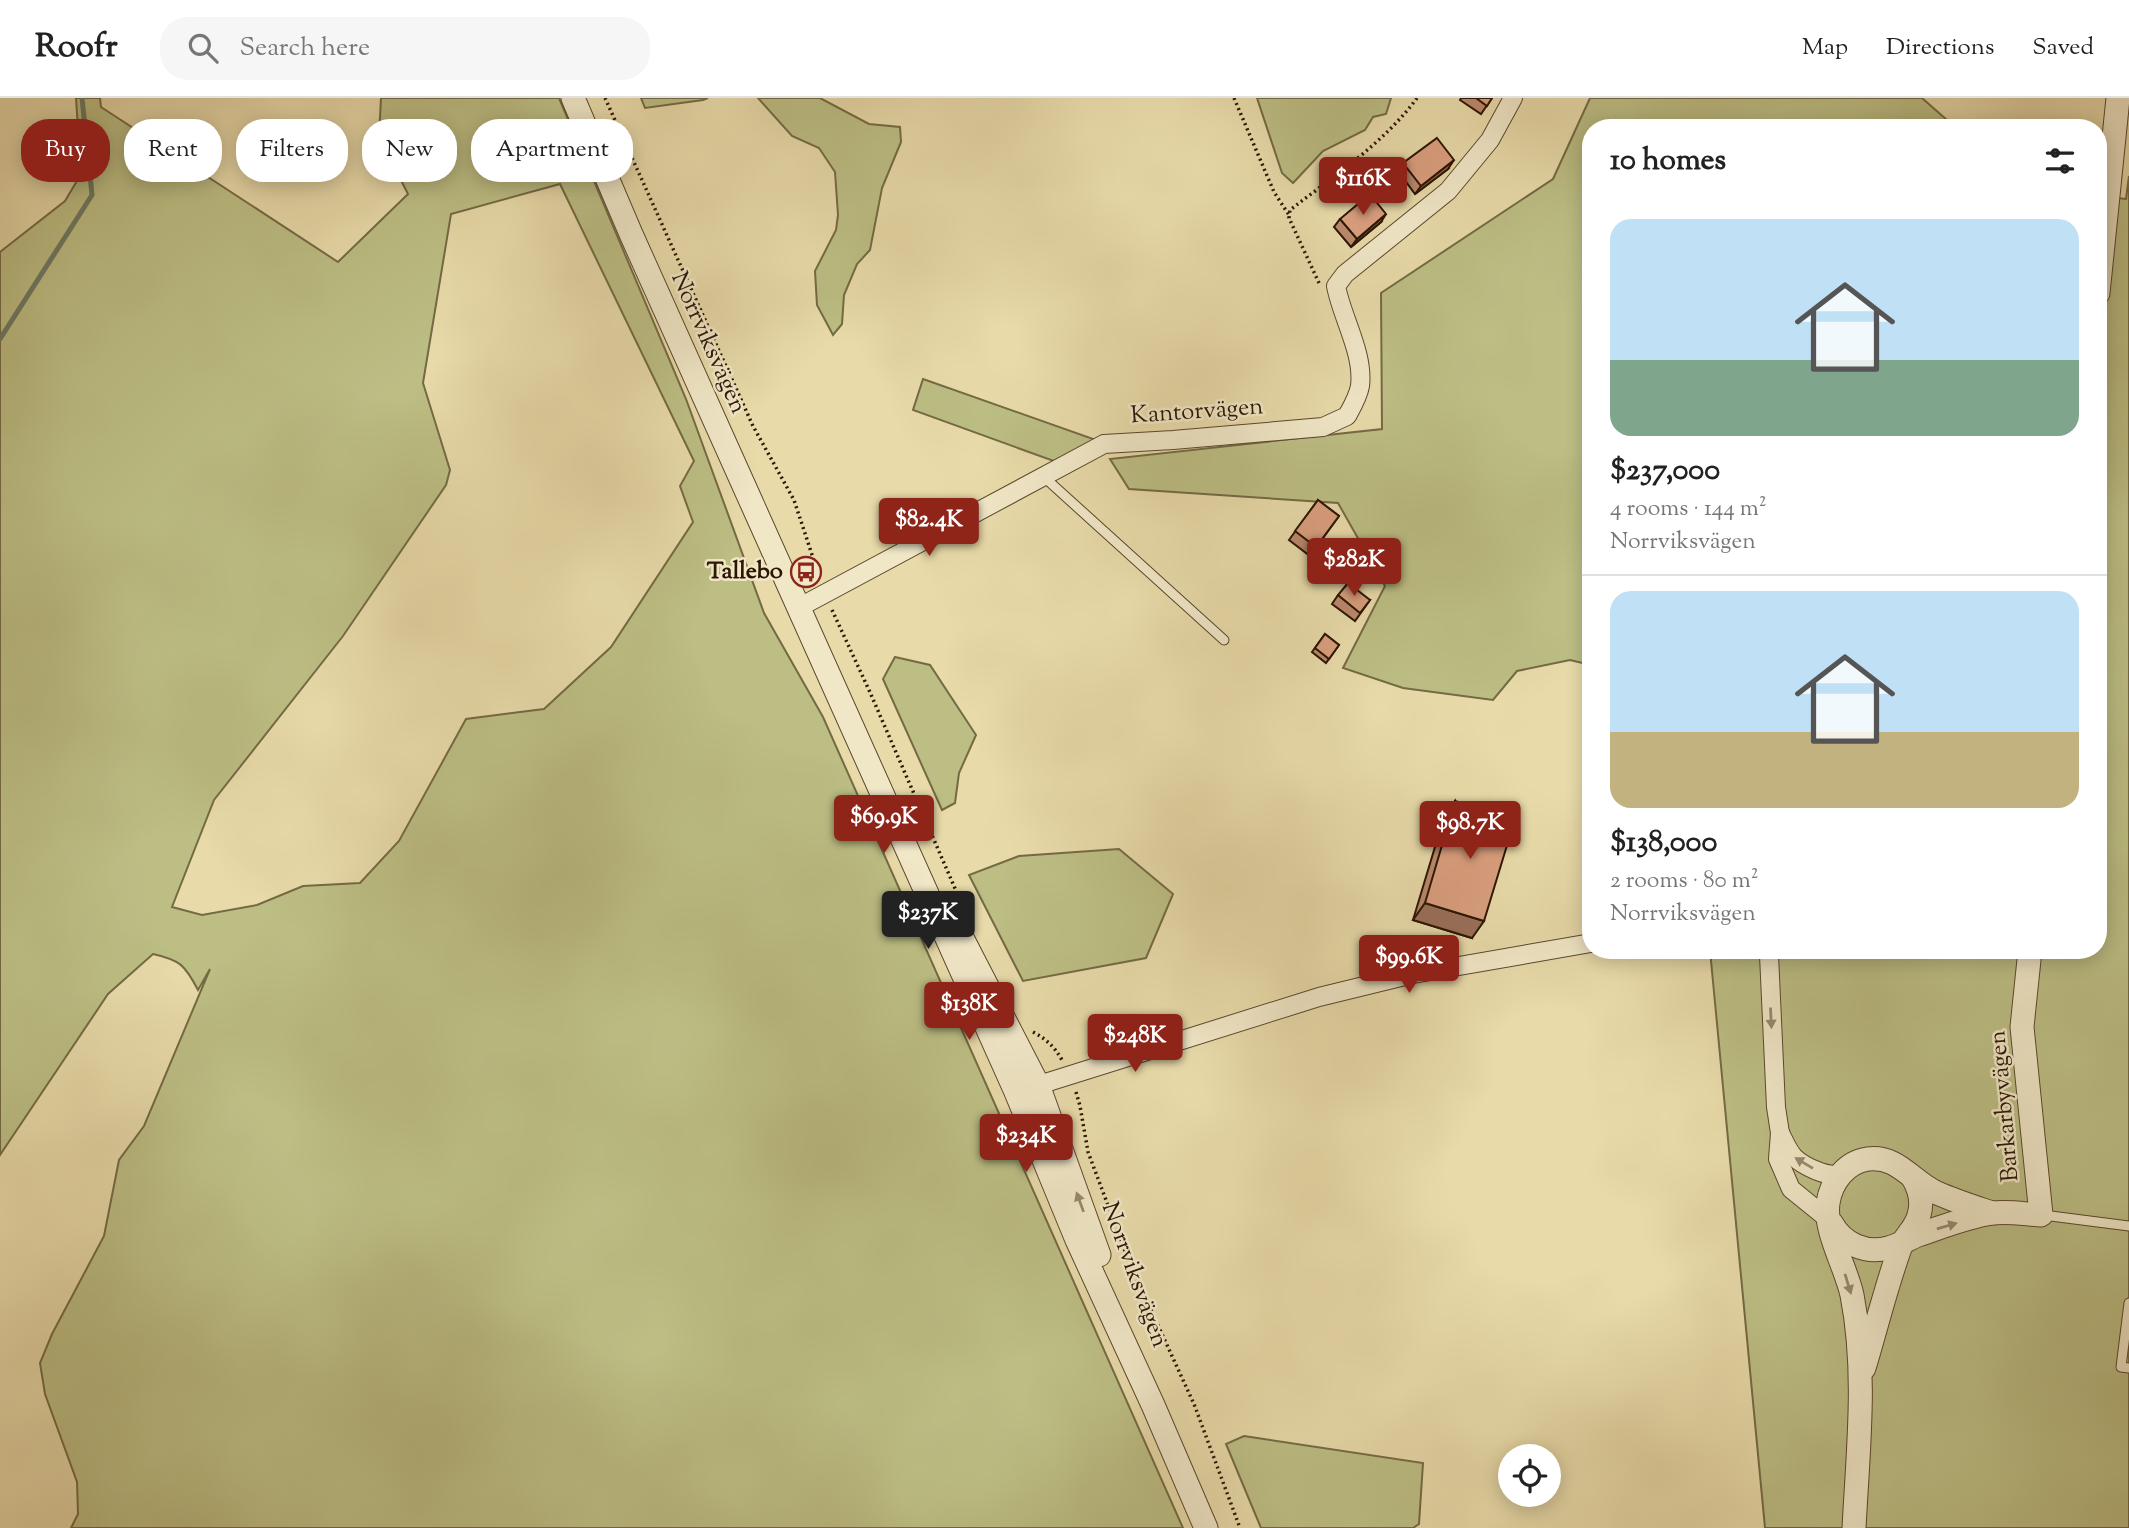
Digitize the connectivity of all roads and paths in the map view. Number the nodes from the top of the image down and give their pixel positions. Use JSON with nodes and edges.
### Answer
{"nodes":[{"id":1,"x":573,"y":98,"type":"edge"},
{"id":2,"x":605,"y":98,"type":"edge"},
{"id":3,"x":1234,"y":98,"type":"edge"},
{"id":4,"x":1417,"y":98,"type":"edge"},
{"id":5,"x":1513,"y":98,"type":"edge"},
{"id":6,"x":2118,"y":98,"type":"edge"},
{"id":7,"x":2107,"y":205,"type":"edge"},
{"id":8,"x":1289,"y":215,"type":"junction"},
{"id":9,"x":1323,"y":291,"type":"dead end"},
{"id":10,"x":1044,"y":477,"type":"junction"},
{"id":11,"x":824,"y":594,"type":"junction"},
{"id":12,"x":798,"y":608,"type":"junction"},
{"id":13,"x":1224,"y":640,"type":"dead end"},
{"id":14,"x":875,"y":781,"type":"junction"},
{"id":15,"x":967,"y":915,"type":"dead end"},
{"id":16,"x":1582,"y":945,"type":"edge"},
{"id":17,"x":1769,"y":959,"type":"edge"},
{"id":18,"x":2029,"y":959,"type":"edge"},
{"id":19,"x":962,"y":974,"type":"junction"},
{"id":20,"x":1033,"y":1032,"type":"dead end"},
{"id":21,"x":1070,"y":1074,"type":"junction"},
{"id":22,"x":1038,"y":1085,"type":"junction"},
{"id":23,"x":1016,"y":1092,"type":"junction"},
{"id":24,"x":1780,"y":1133,"type":"junction"},
{"id":25,"x":1840,"y":1174,"type":"junction"},
{"id":26,"x":1911,"y":1176,"type":"junction"},
{"id":27,"x":1992,"y":1213,"type":"junction"},
{"id":28,"x":2041,"y":1215,"type":"junction"},
{"id":29,"x":1828,"y":1219,"type":"junction"},
{"id":30,"x":2129,"y":1226,"type":"edge"},
{"id":31,"x":1077,"y":1240,"type":"junction"},
{"id":32,"x":1903,"y":1241,"type":"junction"},
{"id":33,"x":2129,"y":1303,"type":"edge"},
{"id":34,"x":2129,"y":1368,"type":"edge"},
{"id":35,"x":1862,"y":1378,"type":"junction"},
{"id":36,"x":1153,"y":1405,"type":"junction"},
{"id":37,"x":1206,"y":1528,"type":"edge"},
{"id":38,"x":1240,"y":1528,"type":"edge"},
{"id":39,"x":1854,"y":1528,"type":"edge"}],
"edges":[{"from":1,"to":12,"type":"street","name":"Norrviksvägen"},
{"from":2,"to":11,"type":"path"},
{"from":3,"to":8,"type":"path"},
{"from":4,"to":8,"type":"path"},
{"from":5,"to":10,"type":"street","name":"Kantorvägen"},
{"from":6,"to":7,"type":"street"},
{"from":8,"to":9,"type":"path"},
{"from":10,"to":11,"type":"street"},
{"from":10,"to":13,"type":"lane"},
{"from":11,"to":12,"type":"street"},
{"from":11,"to":15,"type":"path"},
{"from":12,"to":14,"type":"street","name":"Norrviksvägen"},
{"from":14,"to":19,"type":"street","name":"Norrviksvägen"},
{"from":14,"to":22,"type":"street","name":"Norrviksvägen"},
{"from":16,"to":21,"type":"street"},
{"from":17,"to":24,"type":"street","one_way":true},
{"from":18,"to":28,"type":"street","name":"Barkarbyvägen"},
{"from":19,"to":23,"type":"street","name":"Norrviksvägen"},
{"from":19,"to":31,"type":"street","name":"Norrviksvägen"},
{"from":20,"to":21,"type":"path"},
{"from":21,"to":22,"type":"street"},
{"from":21,"to":38,"type":"path"},
{"from":22,"to":23,"type":"street"},
{"from":36,"to":22,"type":"street","name":"Norrviksvägen","one_way":true},
{"from":23,"to":31,"type":"street","name":"Norrviksvägen"},
{"from":25,"to":24,"type":"street","one_way":true},
{"from":24,"to":29,"type":"street"},
{"from":25,"to":26,"type":"street"},
{"from":25,"to":29,"type":"street"},
{"from":26,"to":27,"type":"street"},
{"from":26,"to":32,"type":"street"},
{"from":27,"to":28,"type":"street"},
{"from":32,"to":27,"type":"street","one_way":true},
{"from":28,"to":30,"type":"lane"},
{"from":29,"to":32,"type":"street"},
{"from":29,"to":35,"type":"street","one_way":true},
{"from":31,"to":36,"type":"street","name":"Norrviksvägen"},
{"from":32,"to":35,"type":"street"},
{"from":33,"to":34,"type":"lane"},
{"from":35,"to":39,"type":"street"},
{"from":36,"to":37,"type":"street","name":"Norrviksvägen"}]}
